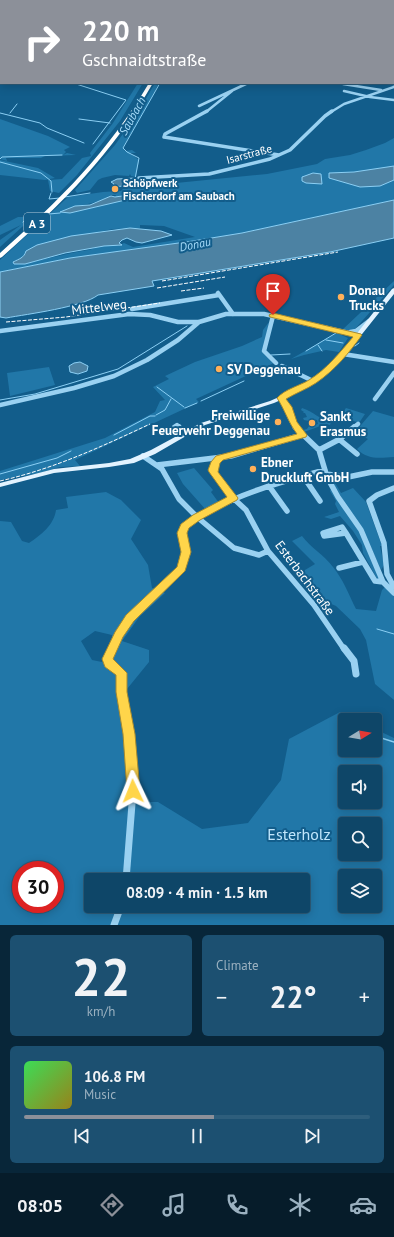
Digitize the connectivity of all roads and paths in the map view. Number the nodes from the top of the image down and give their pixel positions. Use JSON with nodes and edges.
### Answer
{"nodes":[{"id":1,"x":146,"y":84,"type":"edge"},
{"id":2,"x":150,"y":84,"type":"edge"},
{"id":3,"x":246,"y":84,"type":"edge"},
{"id":4,"x":343,"y":84,"type":"edge"},
{"id":5,"x":394,"y":85,"type":"edge"},
{"id":6,"x":345,"y":89,"type":"dead end"},
{"id":7,"x":384,"y":90,"type":"junction"},
{"id":8,"x":232,"y":91,"type":"junction"},
{"id":9,"x":369,"y":96,"type":"junction"},
{"id":10,"x":394,"y":100,"type":"edge"},
{"id":11,"x":198,"y":106,"type":"dead end"},
{"id":12,"x":279,"y":155,"type":"junction"},
{"id":13,"x":139,"y":178,"type":"dead end"},
{"id":14,"x":70,"y":189,"type":"junction"},
{"id":15,"x":0,"y":250,"type":"edge"},
{"id":16,"x":0,"y":256,"type":"edge"},
{"id":17,"x":394,"y":290,"type":"edge"},
{"id":18,"x":132,"y":309,"type":"dead end"},
{"id":19,"x":233,"y":314,"type":"junction"},
{"id":20,"x":274,"y":316,"type":"junction"},
{"id":21,"x":369,"y":321,"type":"junction"},
{"id":22,"x":199,"y":322,"type":"junction"},
{"id":23,"x":0,"y":331,"type":"edge"},
{"id":24,"x":344,"y":332,"type":"junction"},
{"id":25,"x":357,"y":336,"type":"junction"},
{"id":26,"x":343,"y":354,"type":"junction"},
{"id":27,"x":394,"y":362,"type":"edge"},
{"id":28,"x":276,"y":363,"type":"dead end"},
{"id":29,"x":282,"y":366,"type":"dead end"},
{"id":30,"x":394,"y":373,"type":"edge"},
{"id":31,"x":313,"y":382,"type":"junction"},
{"id":32,"x":281,"y":398,"type":"junction"},
{"id":33,"x":375,"y":400,"type":"dead end"},
{"id":34,"x":0,"y":405,"type":"edge"},
{"id":35,"x":358,"y":424,"type":"dead end"},
{"id":36,"x":174,"y":426,"type":"dead end"},
{"id":37,"x":184,"y":434,"type":"junction"},
{"id":38,"x":302,"y":435,"type":"junction"},
{"id":39,"x":340,"y":440,"type":"junction"},
{"id":40,"x":319,"y":450,"type":"junction"},
{"id":41,"x":357,"y":454,"type":"dead end"},
{"id":42,"x":143,"y":456,"type":"junction"},
{"id":43,"x":220,"y":458,"type":"junction"},
{"id":44,"x":157,"y":465,"type":"junction"},
{"id":45,"x":325,"y":472,"type":"junction"},
{"id":46,"x":394,"y":472,"type":"edge"},
{"id":47,"x":303,"y":476,"type":"junction"},
{"id":48,"x":0,"y":485,"type":"edge"},
{"id":49,"x":269,"y":486,"type":"junction"},
{"id":50,"x":394,"y":488,"type":"edge"},
{"id":51,"x":233,"y":498,"type":"junction"},
{"id":52,"x":320,"y":501,"type":"dead end"},
{"id":53,"x":287,"y":511,"type":"dead end"},
{"id":54,"x":197,"y":517,"type":"junction"},
{"id":55,"x":346,"y":534,"type":"dead end"},
{"id":56,"x":268,"y":551,"type":"junction"},
{"id":57,"x":363,"y":562,"type":"junction"},
{"id":58,"x":339,"y":568,"type":"dead end"},
{"id":59,"x":383,"y":582,"type":"junction"},
{"id":60,"x":394,"y":587,"type":"edge"},
{"id":61,"x":394,"y":593,"type":"edge"},
{"id":62,"x":356,"y":674,"type":"dead end"},
{"id":63,"x":127,"y":873,"type":"edge"},
{"id":64,"x":118,"y":913,"type":"edge"},
{"id":65,"x":114,"y":925,"type":"edge"}],
"edges":[{"from":1,"to":14,"type":"highway","number":"A 3"},
{"from":2,"to":14,"type":"highway","number":"A 3"},
{"from":3,"to":8,"type":"street"},
{"from":4,"to":7,"type":"street"},
{"from":5,"to":7,"type":"street","name":"Isarstraße"},
{"from":6,"to":9,"type":"street"},
{"from":7,"to":9,"type":"street","name":"Isarstraße"},
{"from":8,"to":11,"type":"street"},
{"from":8,"to":12,"type":"street"},
{"from":9,"to":10,"type":"street"},
{"from":9,"to":12,"type":"street","name":"Isarstraße"},
{"from":12,"to":13,"type":"street","name":"Isarstraße"},
{"from":14,"to":15,"type":"highway","number":"A 3"},
{"from":14,"to":16,"type":"highway","number":"A 3"},
{"from":17,"to":21,"type":"main road"},
{"from":18,"to":19,"type":"street"},
{"from":19,"to":20,"type":"street"},
{"from":19,"to":22,"type":"street"},
{"from":20,"to":24,"type":"street"},
{"from":20,"to":28,"type":"street"},
{"from":21,"to":24,"type":"street"},
{"from":21,"to":25,"type":"main road"},
{"from":22,"to":23,"type":"street","name":"Mittelweg"},
{"from":22,"to":34,"type":"street"},
{"from":24,"to":25,"type":"street"},
{"from":25,"to":26,"type":"main road"},
{"from":26,"to":27,"type":"street"},
{"from":26,"to":31,"type":"main road"},
{"from":29,"to":31,"type":"street"},
{"from":30,"to":33,"type":"street"},
{"from":31,"to":32,"type":"main road"},
{"from":32,"to":37,"type":"main road"},
{"from":32,"to":38,"type":"street"},
{"from":35,"to":39,"type":"street"},
{"from":36,"to":37,"type":"street"},
{"from":37,"to":42,"type":"main road"},
{"from":38,"to":40,"type":"street"},
{"from":38,"to":43,"type":"street"},
{"from":39,"to":40,"type":"street"},
{"from":39,"to":41,"type":"street"},
{"from":40,"to":45,"type":"street"},
{"from":42,"to":44,"type":"street"},
{"from":42,"to":48,"type":"main road"},
{"from":43,"to":44,"type":"street"},
{"from":43,"to":51,"type":"street","name":"Esterbachstraße"},
{"from":44,"to":54,"type":"street"},
{"from":45,"to":46,"type":"street"},
{"from":45,"to":47,"type":"street"},
{"from":45,"to":59,"type":"street"},
{"from":47,"to":49,"type":"street"},
{"from":47,"to":52,"type":"street"},
{"from":49,"to":51,"type":"street"},
{"from":49,"to":53,"type":"street"},
{"from":50,"to":60,"type":"street"},
{"from":51,"to":54,"type":"street"},
{"from":51,"to":56,"type":"street","name":"Esterbachstraße"},
{"from":54,"to":56,"type":"street"},
{"from":54,"to":63,"type":"street"},
{"from":55,"to":57,"type":"street"},
{"from":56,"to":62,"type":"street","name":"Esterbachstraße"},
{"from":57,"to":58,"type":"street"},
{"from":57,"to":59,"type":"street"},
{"from":59,"to":61,"type":"street"},
{"from":64,"to":65,"type":"street"}]}
